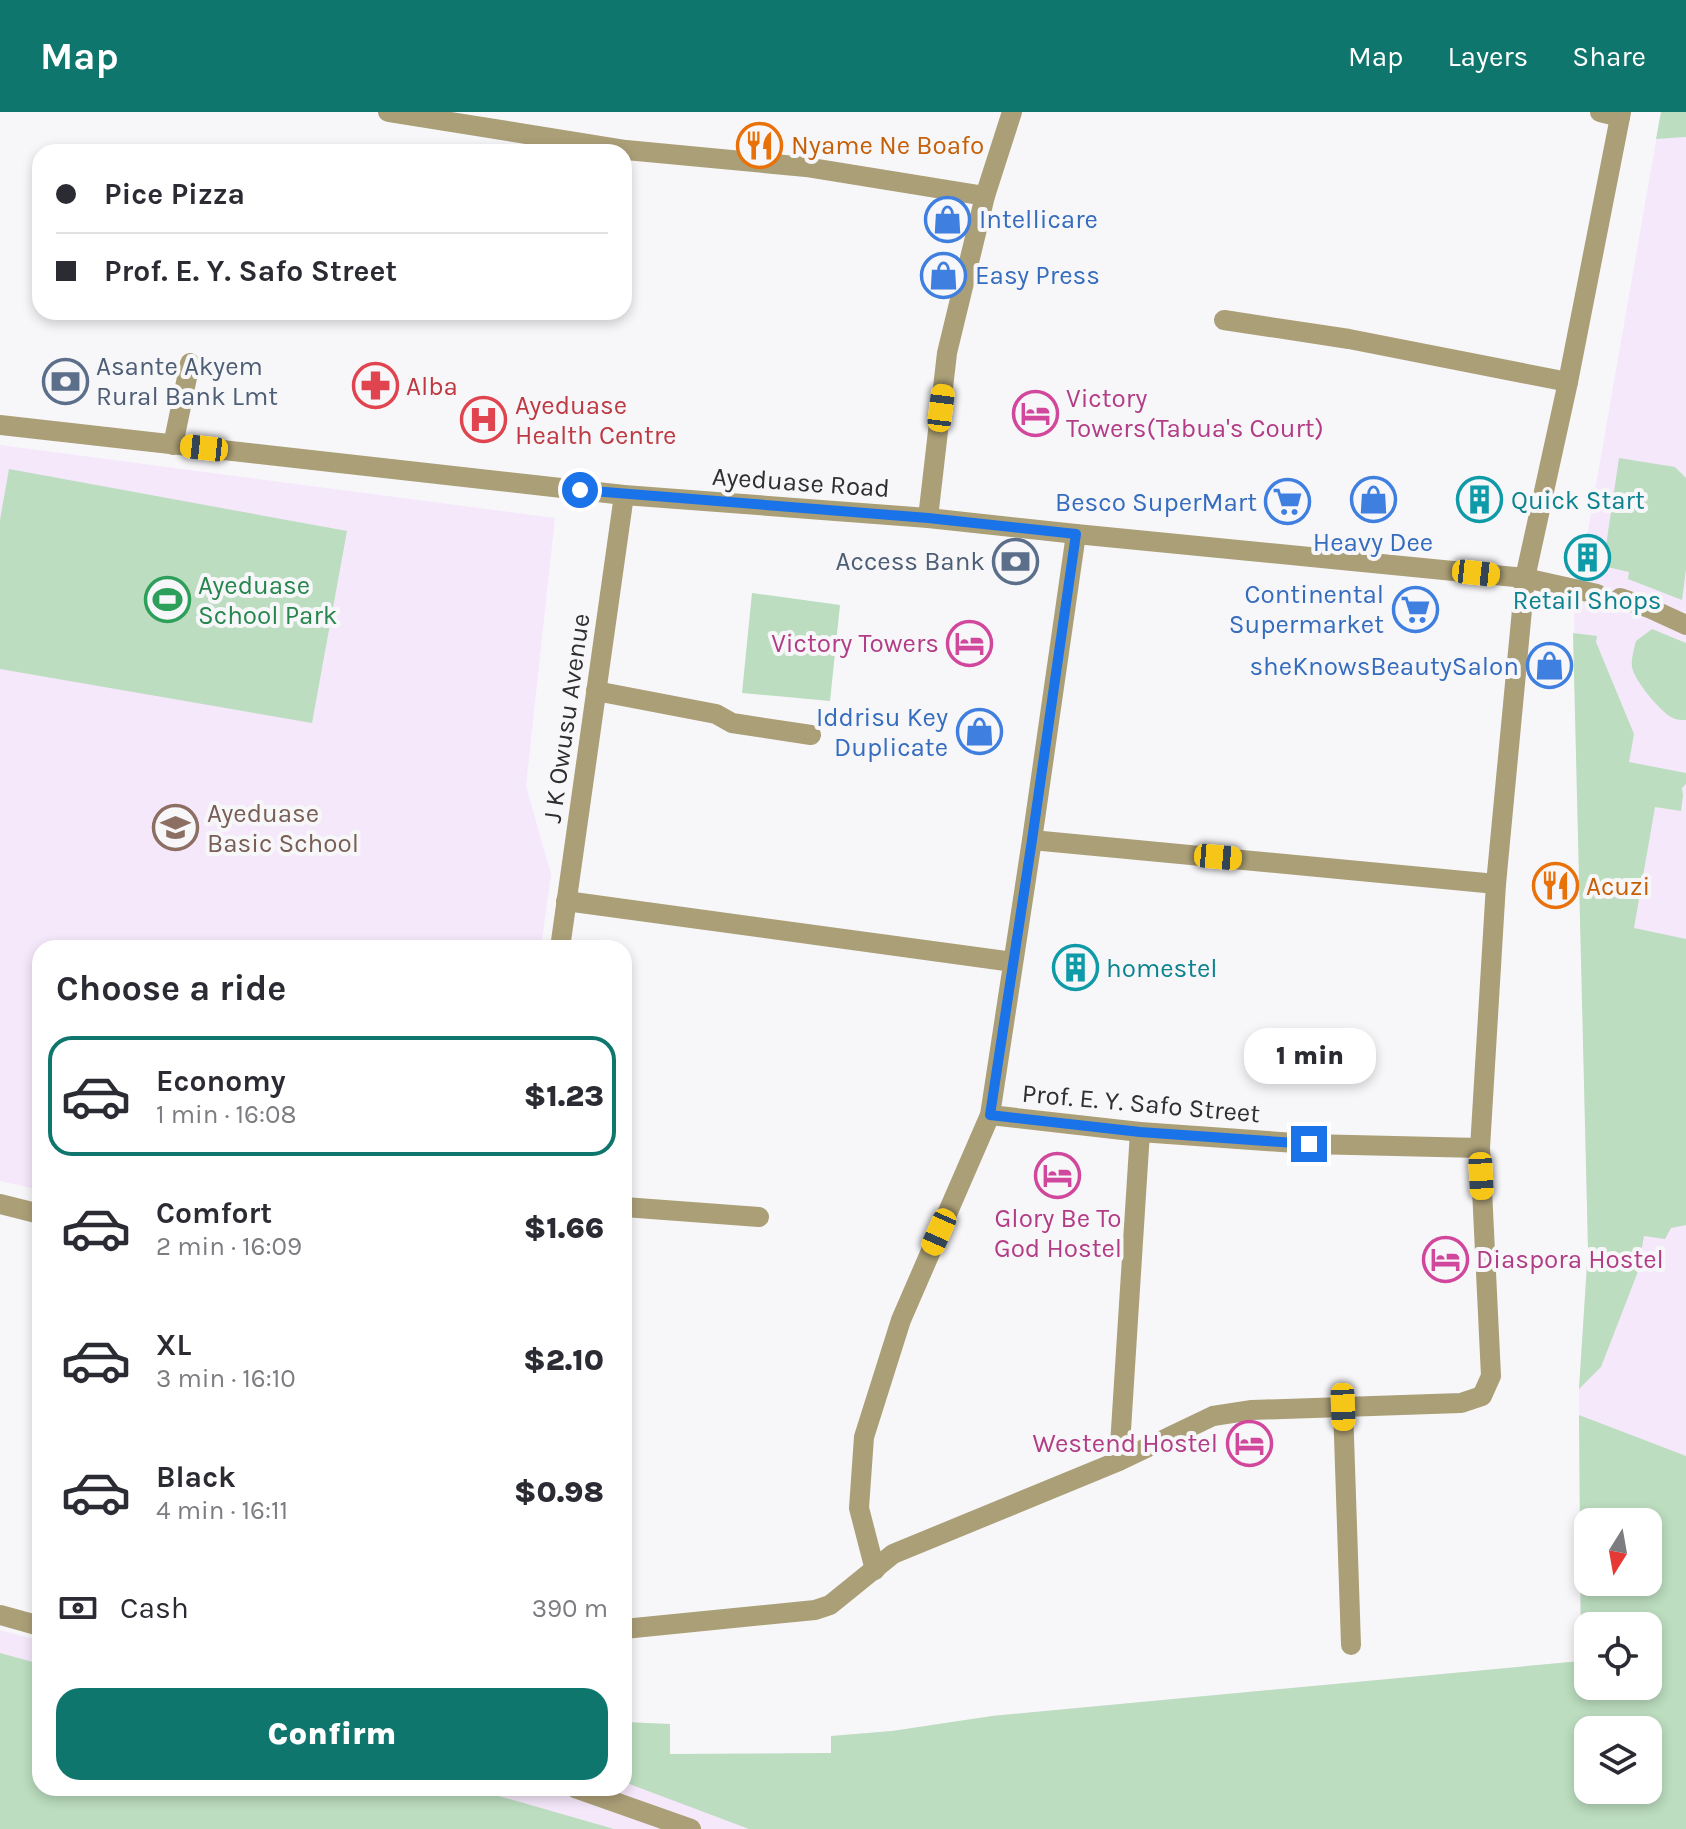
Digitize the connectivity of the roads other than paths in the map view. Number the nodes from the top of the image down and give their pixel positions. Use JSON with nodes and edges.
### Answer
{"nodes":[{"id":1,"x":388,"y":112,"type":"edge"},
{"id":2,"x":1012,"y":112,"type":"edge"},
{"id":3,"x":1600,"y":112,"type":"edge"},
{"id":4,"x":1621,"y":115,"type":"edge"},
{"id":5,"x":589,"y":144,"type":"edge"},
{"id":6,"x":632,"y":149,"type":"edge"},
{"id":7,"x":985,"y":196,"type":"junction"},
{"id":8,"x":1224,"y":320,"type":"dead end"},
{"id":9,"x":190,"y":363,"type":"dead end"},
{"id":10,"x":1568,"y":382,"type":"junction"},
{"id":11,"x":0,"y":425,"type":"edge"},
{"id":12,"x":173,"y":445,"type":"junction"},
{"id":13,"x":624,"y":495,"type":"junction"},
{"id":14,"x":928,"y":518,"type":"junction"},
{"id":15,"x":1076,"y":534,"type":"junction"},
{"id":16,"x":1525,"y":578,"type":"junction"},
{"id":17,"x":1597,"y":594,"type":"dead end"},
{"id":18,"x":1620,"y":598,"type":"dead end"},
{"id":19,"x":1686,"y":625,"type":"edge"},
{"id":20,"x":596,"y":691,"type":"junction"},
{"id":21,"x":811,"y":735,"type":"dead end"},
{"id":22,"x":1032,"y":840,"type":"junction"},
{"id":23,"x":1496,"y":884,"type":"junction"},
{"id":24,"x":566,"y":901,"type":"junction"},
{"id":25,"x":561,"y":940,"type":"edge"},
{"id":26,"x":1013,"y":962,"type":"junction"},
{"id":27,"x":990,"y":1115,"type":"junction"},
{"id":28,"x":1140,"y":1132,"type":"junction"},
{"id":29,"x":1480,"y":1148,"type":"junction"},
{"id":30,"x":0,"y":1204,"type":"edge"},
{"id":31,"x":632,"y":1208,"type":"edge"},
{"id":32,"x":32,"y":1212,"type":"edge"},
{"id":33,"x":759,"y":1217,"type":"dead end"},
{"id":34,"x":1343,"y":1407,"type":"junction"},
{"id":35,"x":1119,"y":1461,"type":"junction"},
{"id":36,"x":875,"y":1570,"type":"junction"},
{"id":37,"x":0,"y":1615,"type":"edge"},
{"id":38,"x":32,"y":1624,"type":"edge"},
{"id":39,"x":632,"y":1628,"type":"edge"},
{"id":40,"x":1351,"y":1645,"type":"dead end"},
{"id":41,"x":598,"y":1796,"type":"edge"},
{"id":42,"x":691,"y":1829,"type":"edge"}],
"edges":[{"from":1,"to":5,"type":"street"},
{"from":2,"to":7,"type":"street"},
{"from":3,"to":4,"type":"street"},
{"from":4,"to":10,"type":"street"},
{"from":6,"to":7,"type":"street"},
{"from":7,"to":14,"type":"street"},
{"from":8,"to":10,"type":"street"},
{"from":9,"to":12,"type":"street"},
{"from":10,"to":16,"type":"street"},
{"from":11,"to":12,"type":"street","name":"Ayeduase Road"},
{"from":12,"to":13,"type":"street","name":"Ayeduase Road"},
{"from":13,"to":14,"type":"street","name":"Ayeduase Road"},
{"from":13,"to":20,"type":"street","name":"J K Owusu Avenue"},
{"from":14,"to":15,"type":"street","name":"Ayeduase Road"},
{"from":15,"to":16,"type":"street","name":"Ayeduase Road"},
{"from":15,"to":22,"type":"street"},
{"from":16,"to":17,"type":"street","name":"Ayeduase Road"},
{"from":16,"to":23,"type":"street"},
{"from":18,"to":19,"type":"street"},
{"from":20,"to":21,"type":"street"},
{"from":20,"to":24,"type":"street","name":"J K Owusu Avenue"},
{"from":22,"to":23,"type":"street"},
{"from":22,"to":26,"type":"street"},
{"from":23,"to":29,"type":"street"},
{"from":24,"to":25,"type":"street","name":"J K Owusu Avenue"},
{"from":24,"to":26,"type":"street"},
{"from":26,"to":27,"type":"street"},
{"from":27,"to":28,"type":"street","name":"Prof. E. Y. Safo Street"},
{"from":27,"to":36,"type":"street"},
{"from":28,"to":29,"type":"street","name":"Prof. E. Y. Safo Street"},
{"from":28,"to":35,"type":"street"},
{"from":29,"to":34,"type":"street"},
{"from":30,"to":32,"type":"street"},
{"from":31,"to":33,"type":"street"},
{"from":34,"to":35,"type":"street"},
{"from":34,"to":40,"type":"street"},
{"from":35,"to":36,"type":"street"},
{"from":36,"to":39,"type":"street"},
{"from":37,"to":38,"type":"street"},
{"from":41,"to":42,"type":"street"}]}
